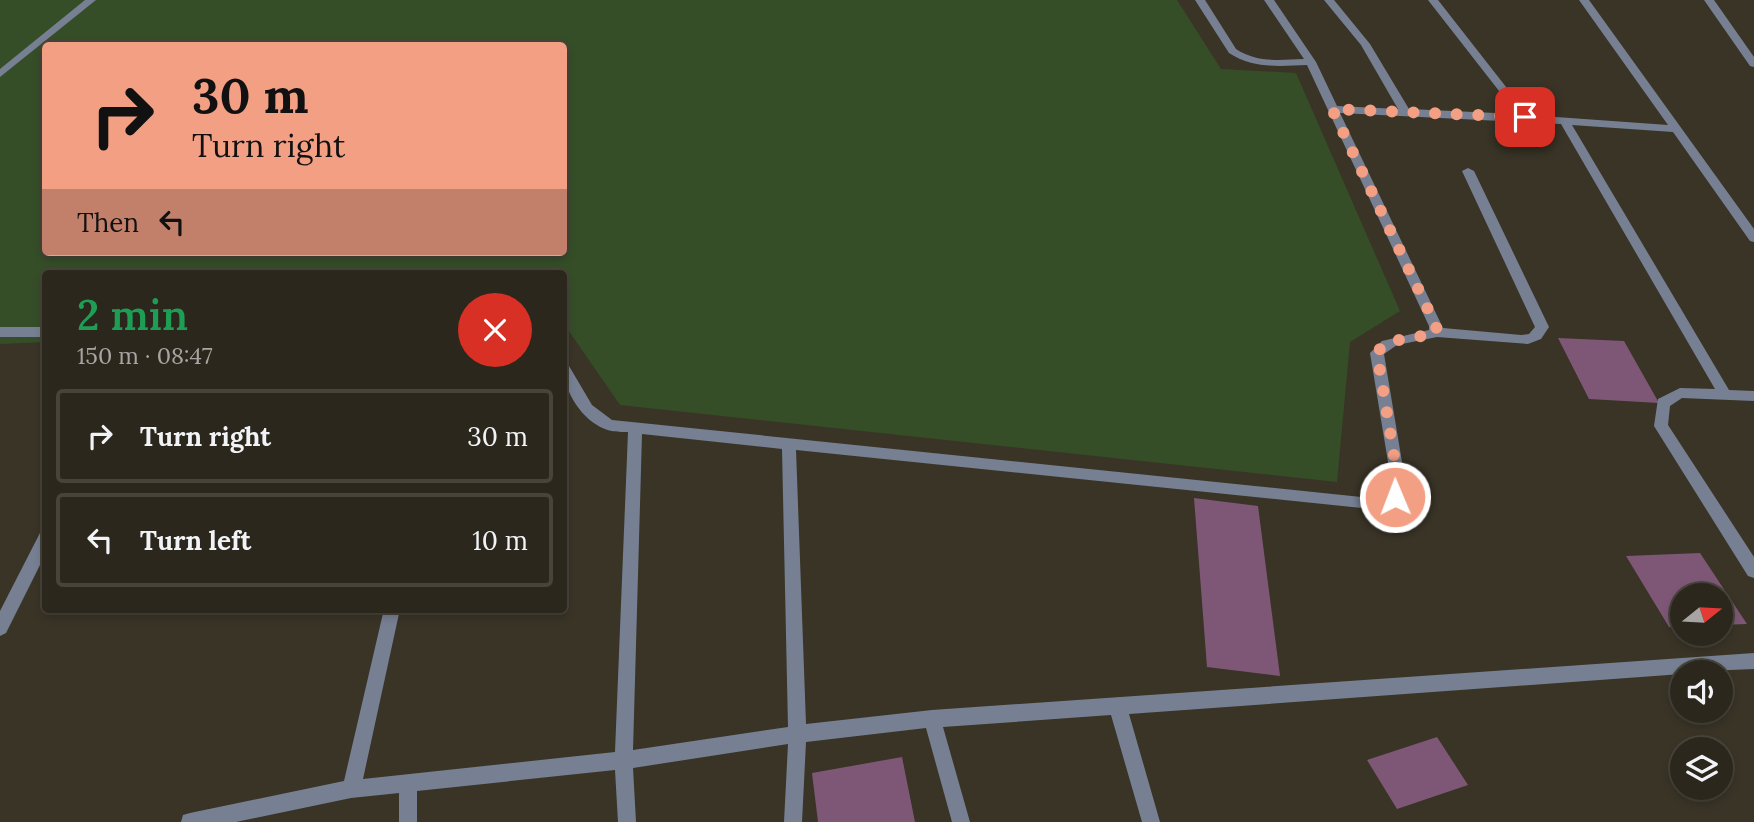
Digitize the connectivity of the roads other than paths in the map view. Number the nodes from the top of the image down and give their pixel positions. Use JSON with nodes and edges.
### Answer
{"nodes":[{"id":1,"x":91,"y":0,"type":"edge"},
{"id":2,"x":1200,"y":0,"type":"edge"},
{"id":3,"x":1269,"y":0,"type":"edge"},
{"id":4,"x":1329,"y":0,"type":"edge"},
{"id":5,"x":1433,"y":0,"type":"edge"},
{"id":6,"x":1584,"y":0,"type":"edge"},
{"id":7,"x":1709,"y":0,"type":"edge"},
{"id":8,"x":1311,"y":62,"type":"junction"},
{"id":9,"x":1754,"y":64,"type":"edge"},
{"id":10,"x":0,"y":74,"type":"edge"},
{"id":11,"x":1332,"y":109,"type":"junction"},
{"id":12,"x":1405,"y":112,"type":"junction"},
{"id":13,"x":1525,"y":117,"type":"junction"},
{"id":14,"x":1565,"y":121,"type":"junction"},
{"id":15,"x":1677,"y":129,"type":"junction"},
{"id":16,"x":1468,"y":171,"type":"dead end"},
{"id":17,"x":1754,"y":238,"type":"edge"},
{"id":18,"x":0,"y":332,"type":"edge"},
{"id":19,"x":42,"y":332,"type":"edge"},
{"id":20,"x":1437,"y":332,"type":"junction"},
{"id":21,"x":567,"y":376,"type":"edge"},
{"id":22,"x":1726,"y":395,"type":"junction"},
{"id":23,"x":1754,"y":396,"type":"edge"},
{"id":24,"x":635,"y":427,"type":"junction"},
{"id":25,"x":789,"y":444,"type":"junction"},
{"id":26,"x":42,"y":544,"type":"edge"},
{"id":27,"x":1754,"y":571,"type":"edge"},
{"id":28,"x":391,"y":613,"type":"edge"},
{"id":29,"x":0,"y":628,"type":"edge"},
{"id":30,"x":1754,"y":661,"type":"edge"},
{"id":31,"x":1118,"y":707,"type":"junction"},
{"id":32,"x":932,"y":719,"type":"junction"},
{"id":33,"x":797,"y":734,"type":"junction"},
{"id":34,"x":624,"y":760,"type":"junction"},
{"id":35,"x":408,"y":782,"type":"junction"},
{"id":36,"x":351,"y":789,"type":"junction"},
{"id":37,"x":190,"y":822,"type":"edge"},
{"id":38,"x":408,"y":822,"type":"edge"},
{"id":39,"x":627,"y":822,"type":"edge"},
{"id":40,"x":793,"y":822,"type":"edge"},
{"id":41,"x":961,"y":822,"type":"edge"},
{"id":42,"x":1151,"y":822,"type":"edge"}],
"edges":[{"from":1,"to":10,"type":"street"},
{"from":2,"to":8,"type":"street"},
{"from":3,"to":8,"type":"street"},
{"from":4,"to":12,"type":"street"},
{"from":5,"to":13,"type":"street"},
{"from":6,"to":15,"type":"street"},
{"from":7,"to":9,"type":"street"},
{"from":8,"to":11,"type":"street"},
{"from":11,"to":12,"type":"street"},
{"from":11,"to":20,"type":"street"},
{"from":12,"to":13,"type":"street"},
{"from":13,"to":14,"type":"street"},
{"from":14,"to":15,"type":"street"},
{"from":14,"to":22,"type":"street"},
{"from":15,"to":17,"type":"street"},
{"from":16,"to":20,"type":"street"},
{"from":18,"to":19,"type":"street"},
{"from":20,"to":25,"type":"street"},
{"from":21,"to":24,"type":"street"},
{"from":22,"to":23,"type":"street"},
{"from":22,"to":27,"type":"street"},
{"from":24,"to":25,"type":"street"},
{"from":24,"to":34,"type":"street"},
{"from":25,"to":33,"type":"street"},
{"from":26,"to":29,"type":"street"},
{"from":28,"to":36,"type":"street"},
{"from":30,"to":31,"type":"street"},
{"from":31,"to":32,"type":"street"},
{"from":31,"to":42,"type":"street"},
{"from":32,"to":33,"type":"street"},
{"from":32,"to":41,"type":"street"},
{"from":33,"to":34,"type":"street"},
{"from":33,"to":40,"type":"street"},
{"from":34,"to":35,"type":"street"},
{"from":34,"to":39,"type":"street"},
{"from":35,"to":36,"type":"street"},
{"from":35,"to":38,"type":"street"},
{"from":36,"to":37,"type":"street"}]}
